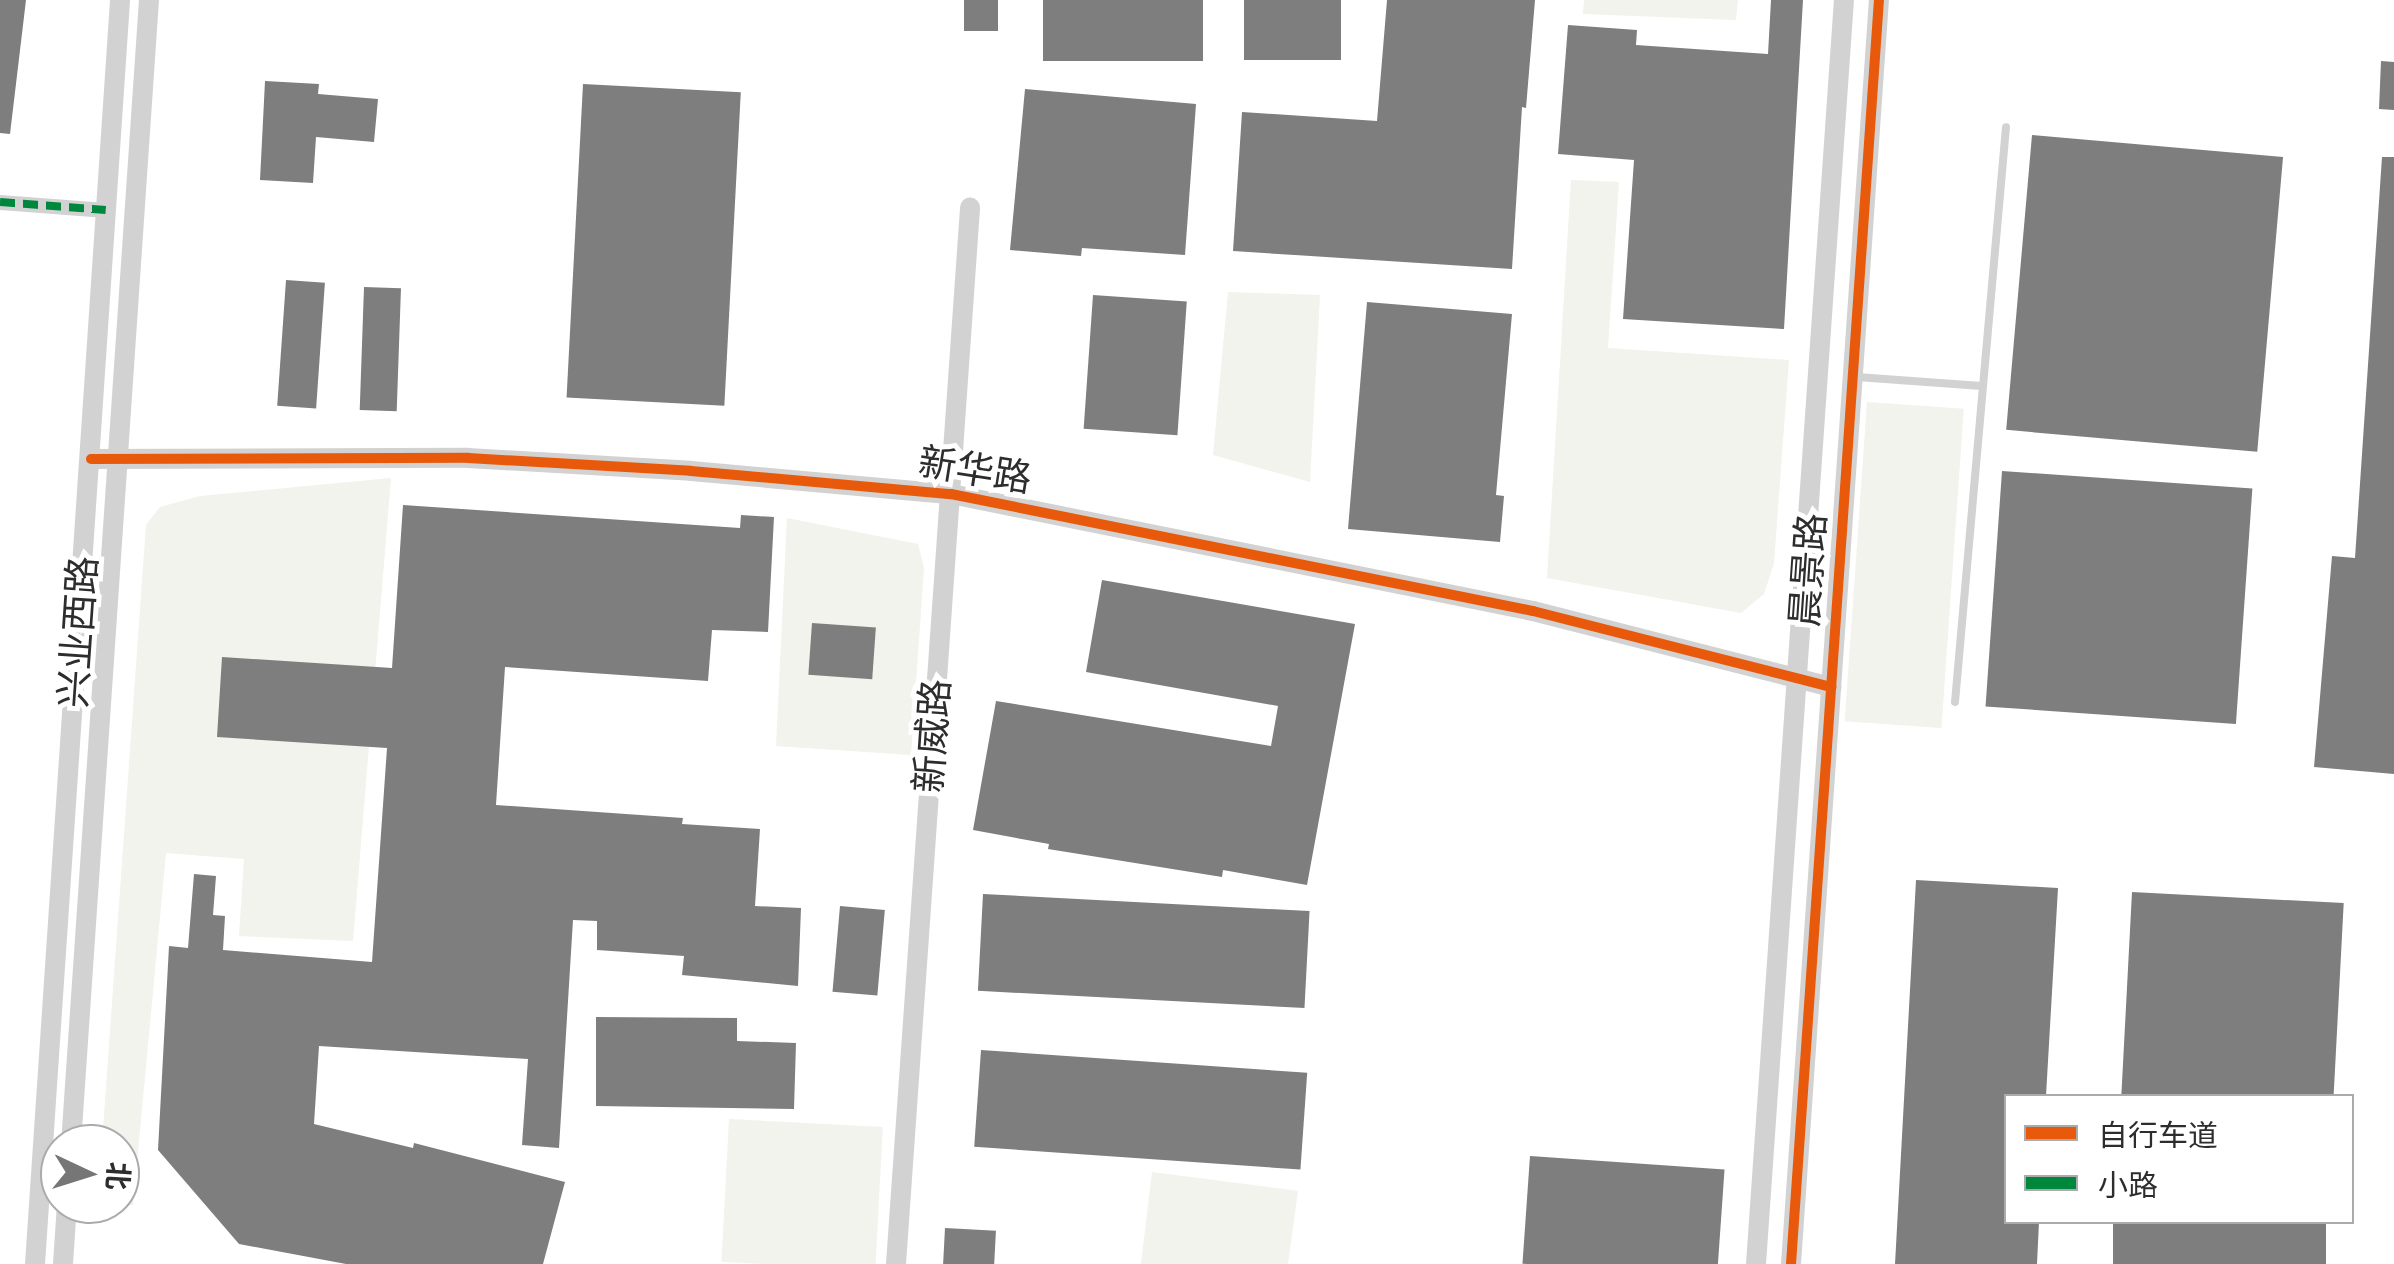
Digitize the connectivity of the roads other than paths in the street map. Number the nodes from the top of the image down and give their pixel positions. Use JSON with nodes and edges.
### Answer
{"nodes":[{"id":1,"x":120,"y":0,"type":"edge"},
{"id":2,"x":149,"y":0,"type":"edge"},
{"id":3,"x":1844,"y":0,"type":"edge"},
{"id":4,"x":1880,"y":0,"type":"edge"},
{"id":5,"x":2006,"y":127,"type":"dead end"},
{"id":6,"x":0,"y":202,"type":"edge"},
{"id":7,"x":970,"y":208,"type":"dead end"},
{"id":8,"x":106,"y":210,"type":"junction"},
{"id":9,"x":1853,"y":376,"type":"junction"},
{"id":10,"x":1982,"y":386,"type":"junction"},
{"id":11,"x":91,"y":459,"type":"junction"},
{"id":12,"x":117,"y":460,"type":"junction"},
{"id":13,"x":951,"y":494,"type":"junction"},
{"id":14,"x":1796,"y":676,"type":"junction"},
{"id":15,"x":1831,"y":687,"type":"junction"},
{"id":16,"x":1955,"y":702,"type":"dead end"},
{"id":17,"x":72,"y":1124,"type":"edge"},
{"id":18,"x":66,"y":1224,"type":"edge"},
{"id":19,"x":35,"y":1264,"type":"edge"},
{"id":20,"x":63,"y":1264,"type":"edge"},
{"id":21,"x":896,"y":1264,"type":"edge"},
{"id":22,"x":1756,"y":1264,"type":"edge"},
{"id":23,"x":1791,"y":1264,"type":"edge"}],
"edges":[{"from":1,"to":8,"type":"street","name":"兴业西路"},
{"from":2,"to":12,"type":"street","name":"兴业西路"},
{"from":3,"to":14,"type":"street","name":"晨景路"},
{"from":4,"to":9,"type":"street","name":"晨景路"},
{"from":5,"to":10,"type":"lane"},
{"from":6,"to":8,"type":"street"},
{"from":7,"to":13,"type":"street","name":"新威路"},
{"from":8,"to":11,"type":"street","name":"兴业西路"},
{"from":9,"to":10,"type":"lane"},
{"from":9,"to":15,"type":"street","name":"晨景路"},
{"from":10,"to":16,"type":"lane"},
{"from":11,"to":12,"type":"street","name":"新华路"},
{"from":11,"to":19,"type":"street","name":"兴业西路"},
{"from":12,"to":13,"type":"street","name":"新华路"},
{"from":12,"to":17,"type":"street","name":"兴业西路"},
{"from":13,"to":14,"type":"street","name":"新华路"},
{"from":13,"to":21,"type":"street","name":"新威路"},
{"from":14,"to":15,"type":"street","name":"新华路"},
{"from":14,"to":22,"type":"street","name":"晨景路"},
{"from":15,"to":23,"type":"street","name":"晨景路"},
{"from":18,"to":20,"type":"street"}]}
